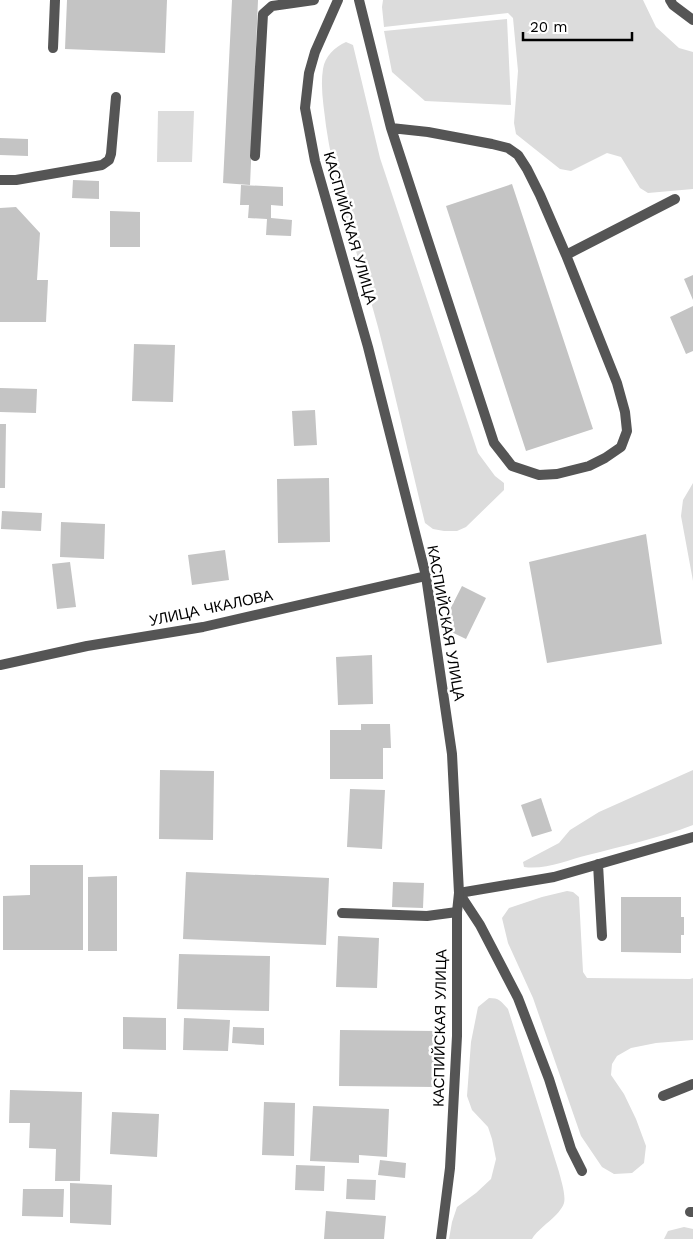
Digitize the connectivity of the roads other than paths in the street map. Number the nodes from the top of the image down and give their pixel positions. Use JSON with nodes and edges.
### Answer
{"nodes":[{"id":1,"x":55,"y":0,"type":"edge"},
{"id":2,"x":314,"y":0,"type":"edge"},
{"id":3,"x":338,"y":0,"type":"edge"},
{"id":4,"x":359,"y":0,"type":"edge"},
{"id":5,"x":670,"y":0,"type":"edge"},
{"id":6,"x":693,"y":20,"type":"edge"},
{"id":7,"x":53,"y":48,"type":"dead end"},
{"id":8,"x":116,"y":97,"type":"dead end"},
{"id":9,"x":391,"y":128,"type":"junction"},
{"id":10,"x":256,"y":156,"type":"dead end"},
{"id":11,"x":0,"y":180,"type":"edge"},
{"id":12,"x":675,"y":199,"type":"dead end"},
{"id":13,"x":566,"y":255,"type":"junction"},
{"id":14,"x":426,"y":576,"type":"junction"},
{"id":15,"x":0,"y":665,"type":"edge"},
{"id":16,"x":693,"y":837,"type":"edge"},
{"id":17,"x":598,"y":864,"type":"junction"},
{"id":18,"x":459,"y":893,"type":"junction"},
{"id":19,"x":457,"y":912,"type":"junction"},
{"id":20,"x":342,"y":913,"type":"dead end"},
{"id":21,"x":602,"y":936,"type":"dead end"},
{"id":22,"x":693,"y":1084,"type":"edge"},
{"id":23,"x":663,"y":1096,"type":"dead end"},
{"id":24,"x":582,"y":1171,"type":"dead end"},
{"id":25,"x":441,"y":1239,"type":"edge"}],
"edges":[{"from":1,"to":7,"type":"street"},
{"from":2,"to":10,"type":"street"},
{"from":3,"to":14,"type":"street","name":"КАСПИЙСКАЯ УЛИЦА"},
{"from":4,"to":9,"type":"street"},
{"from":5,"to":6,"type":"street"},
{"from":8,"to":11,"type":"street"},
{"from":9,"to":13,"type":"street"},
{"from":9,"to":13,"type":"street"},
{"from":12,"to":13,"type":"street"},
{"from":14,"to":15,"type":"street","name":"УЛИЦА ЧКАЛОВА"},
{"from":14,"to":18,"type":"street","name":"КАСПИЙСКАЯ УЛИЦА"},
{"from":16,"to":17,"type":"street"},
{"from":17,"to":18,"type":"street"},
{"from":17,"to":21,"type":"street"},
{"from":18,"to":19,"type":"street","name":"КАСПИЙСКАЯ УЛИЦА"},
{"from":18,"to":24,"type":"street"},
{"from":19,"to":20,"type":"street"},
{"from":19,"to":25,"type":"street","name":"КАСПИЙСКАЯ УЛИЦА"},
{"from":22,"to":23,"type":"street"}]}
